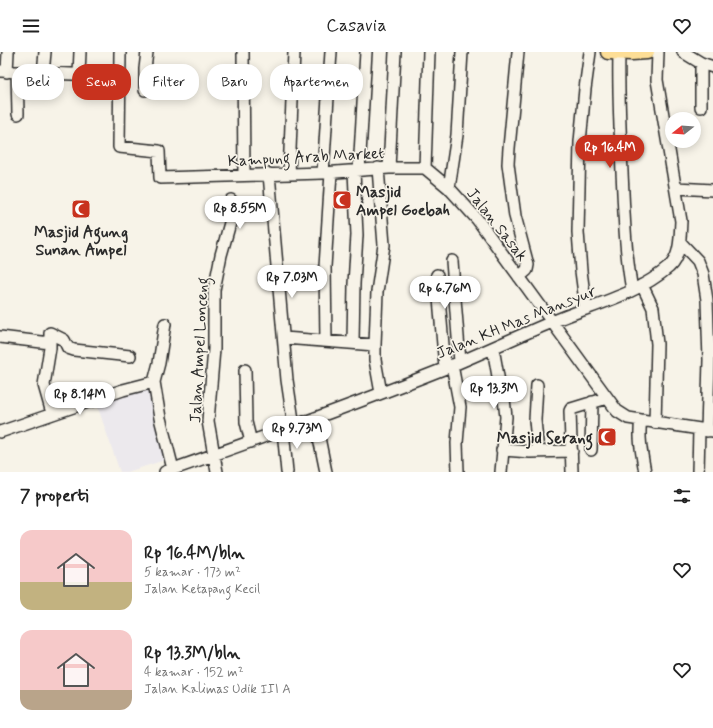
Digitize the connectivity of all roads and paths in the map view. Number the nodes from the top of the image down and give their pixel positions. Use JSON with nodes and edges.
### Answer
{"nodes":[{"id":1,"x":8,"y":52,"type":"edge"},
{"id":2,"x":45,"y":52,"type":"edge"},
{"id":3,"x":80,"y":52,"type":"edge"},
{"id":4,"x":120,"y":52,"type":"edge"},
{"id":5,"x":147,"y":52,"type":"edge"},
{"id":6,"x":243,"y":52,"type":"edge"},
{"id":7,"x":294,"y":52,"type":"edge"},
{"id":8,"x":331,"y":52,"type":"edge"},
{"id":9,"x":366,"y":52,"type":"edge"},
{"id":10,"x":396,"y":52,"type":"edge"},
{"id":11,"x":429,"y":52,"type":"edge"},
{"id":12,"x":462,"y":52,"type":"edge"},
{"id":13,"x":518,"y":52,"type":"edge"},
{"id":14,"x":590,"y":52,"type":"edge"},
{"id":15,"x":614,"y":52,"type":"edge"},
{"id":16,"x":647,"y":52,"type":"edge"},
{"id":17,"x":658,"y":52,"type":"edge"},
{"id":18,"x":683,"y":52,"type":"edge"},
{"id":19,"x":701,"y":63,"type":"junction"},
{"id":20,"x":44,"y":64,"type":"edge"},
{"id":21,"x":79,"y":64,"type":"edge"},
{"id":22,"x":120,"y":64,"type":"edge"},
{"id":23,"x":146,"y":64,"type":"edge"},
{"id":24,"x":713,"y":67,"type":"edge"},
{"id":25,"x":8,"y":72,"type":"edge"},
{"id":26,"x":119,"y":100,"type":"edge"},
{"id":27,"x":701,"y":107,"type":"dead end"},
{"id":28,"x":18,"y":114,"type":"dead end"},
{"id":29,"x":384,"y":168,"type":"junction"},
{"id":30,"x":425,"y":168,"type":"junction"},
{"id":31,"x":356,"y":171,"type":"junction"},
{"id":32,"x":327,"y":173,"type":"junction"},
{"id":33,"x":269,"y":174,"type":"junction"},
{"id":34,"x":289,"y":174,"type":"junction"},
{"id":35,"x":244,"y":175,"type":"junction"},
{"id":36,"x":449,"y":188,"type":"junction"},
{"id":37,"x":676,"y":188,"type":"junction"},
{"id":38,"x":713,"y":190,"type":"edge"},
{"id":39,"x":231,"y":200,"type":"dead end"},
{"id":40,"x":680,"y":242,"type":"junction"},
{"id":41,"x":452,"y":262,"type":"dead end"},
{"id":42,"x":437,"y":275,"type":"dead end"},
{"id":43,"x":519,"y":277,"type":"junction"},
{"id":44,"x":637,"y":287,"type":"junction"},
{"id":45,"x":586,"y":308,"type":"junction"},
{"id":46,"x":553,"y":322,"type":"junction"},
{"id":47,"x":165,"y":324,"type":"dead end"},
{"id":48,"x":0,"y":337,"type":"edge"},
{"id":49,"x":284,"y":338,"type":"junction"},
{"id":50,"x":326,"y":341,"type":"junction"},
{"id":51,"x":353,"y":342,"type":"junction"},
{"id":52,"x":50,"y":343,"type":"junction"},
{"id":53,"x":375,"y":345,"type":"junction"},
{"id":54,"x":493,"y":348,"type":"junction"},
{"id":55,"x":130,"y":356,"type":"dead end"},
{"id":56,"x":452,"y":365,"type":"junction"},
{"id":57,"x":245,"y":370,"type":"dead end"},
{"id":58,"x":154,"y":382,"type":"junction"},
{"id":59,"x":537,"y":385,"type":"dead end"},
{"id":60,"x":381,"y":393,"type":"junction"},
{"id":61,"x":608,"y":398,"type":"junction"},
{"id":62,"x":592,"y":402,"type":"junction"},
{"id":63,"x":52,"y":413,"type":"junction"},
{"id":64,"x":315,"y":418,"type":"junction"},
{"id":65,"x":641,"y":420,"type":"junction"},
{"id":66,"x":655,"y":423,"type":"junction"},
{"id":67,"x":289,"y":428,"type":"junction"},
{"id":68,"x":706,"y":430,"type":"edge"},
{"id":69,"x":0,"y":432,"type":"edge"},
{"id":70,"x":251,"y":442,"type":"junction"},
{"id":71,"x":502,"y":450,"type":"junction"},
{"id":72,"x":591,"y":450,"type":"dead end"},
{"id":73,"x":572,"y":451,"type":"junction"},
{"id":74,"x":538,"y":452,"type":"junction"},
{"id":75,"x":214,"y":455,"type":"junction"},
{"id":76,"x":167,"y":471,"type":"edge"},
{"id":77,"x":217,"y":472,"type":"edge"},
{"id":78,"x":287,"y":472,"type":"edge"},
{"id":79,"x":326,"y":472,"type":"edge"},
{"id":80,"x":458,"y":472,"type":"edge"},
{"id":81,"x":501,"y":472,"type":"edge"},
{"id":82,"x":572,"y":472,"type":"edge"},
{"id":83,"x":645,"y":472,"type":"edge"},
{"id":84,"x":698,"y":472,"type":"edge"}],
"edges":[{"from":1,"to":25,"type":"street"},
{"from":2,"to":20,"type":"street"},
{"from":3,"to":21,"type":"street"},
{"from":4,"to":22,"type":"street"},
{"from":5,"to":23,"type":"street"},
{"from":6,"to":35,"type":"street"},
{"from":7,"to":34,"type":"street"},
{"from":8,"to":32,"type":"street"},
{"from":9,"to":31,"type":"street"},
{"from":10,"to":29,"type":"street"},
{"from":11,"to":30,"type":"street"},
{"from":12,"to":36,"type":"street"},
{"from":13,"to":43,"type":"street"},
{"from":14,"to":45,"type":"street"},
{"from":15,"to":16,"type":"main road"},
{"from":15,"to":44,"type":"street"},
{"from":17,"to":37,"type":"street","name":"Jalan KH Mas Mansyur"},
{"from":18,"to":19,"type":"street"},
{"from":19,"to":24,"type":"street"},
{"from":19,"to":27,"type":"street"},
{"from":25,"to":28,"type":"street"},
{"from":26,"to":35,"type":"street","name":"Kampung Arab Market"},
{"from":29,"to":30,"type":"street","name":"Kampung Arab Market"},
{"from":29,"to":31,"type":"street","name":"Kampung Arab Market"},
{"from":29,"to":53,"type":"street"},
{"from":30,"to":36,"type":"street","name":"Jalan Sasak"},
{"from":31,"to":32,"type":"street","name":"Kampung Arab Market"},
{"from":31,"to":51,"type":"street"},
{"from":32,"to":34,"type":"street","name":"Kampung Arab Market"},
{"from":32,"to":50,"type":"street"},
{"from":33,"to":34,"type":"street","name":"Kampung Arab Market"},
{"from":33,"to":35,"type":"street","name":"Kampung Arab Market"},
{"from":33,"to":49,"type":"street"},
{"from":36,"to":43,"type":"street","name":"Jalan Sasak"},
{"from":37,"to":38,"type":"street"},
{"from":37,"to":40,"type":"street","name":"Jalan KH Mas Mansyur"},
{"from":39,"to":75,"type":"street","name":"Jalan Ampel Lonceng"},
{"from":40,"to":44,"type":"street","name":"Jalan KH Mas Mansyur"},
{"from":40,"to":68,"type":"street"},
{"from":41,"to":56,"type":"street"},
{"from":42,"to":56,"type":"street"},
{"from":43,"to":46,"type":"street","name":"Jalan Sasak"},
{"from":44,"to":45,"type":"street","name":"Jalan KH Mas Mansyur"},
{"from":44,"to":66,"type":"street"},
{"from":45,"to":46,"type":"street","name":"Jalan KH Mas Mansyur"},
{"from":46,"to":54,"type":"street","name":"Jalan KH Mas Mansyur"},
{"from":46,"to":61,"type":"street","name":"Jalan Sasak"},
{"from":47,"to":58,"type":"street"},
{"from":48,"to":52,"type":"street"},
{"from":49,"to":50,"type":"street"},
{"from":49,"to":67,"type":"street"},
{"from":50,"to":51,"type":"street"},
{"from":51,"to":53,"type":"street"},
{"from":52,"to":55,"type":"street"},
{"from":52,"to":63,"type":"street"},
{"from":53,"to":60,"type":"street"},
{"from":54,"to":56,"type":"street","name":"Jalan KH Mas Mansyur"},
{"from":54,"to":71,"type":"street"},
{"from":56,"to":60,"type":"street","name":"Jalan KH Mas Mansyur"},
{"from":56,"to":80,"type":"street"},
{"from":57,"to":70,"type":"street"},
{"from":58,"to":63,"type":"street"},
{"from":58,"to":76,"type":"street"},
{"from":59,"to":74,"type":"street"},
{"from":60,"to":64,"type":"street","name":"Jalan KH Mas Mansyur"},
{"from":61,"to":62,"type":"street"},
{"from":61,"to":65,"type":"street","name":"Jalan Sasak"},
{"from":62,"to":72,"type":"street"},
{"from":62,"to":73,"type":"street"},
{"from":63,"to":69,"type":"street"},
{"from":64,"to":67,"type":"street","name":"Jalan KH Mas Mansyur"},
{"from":64,"to":79,"type":"street"},
{"from":65,"to":66,"type":"street","name":"Jalan Sasak"},
{"from":65,"to":83,"type":"street"},
{"from":66,"to":68,"type":"street","name":"Jalan Sasak"},
{"from":67,"to":70,"type":"street","name":"Jalan KH Mas Mansyur"},
{"from":67,"to":78,"type":"street"},
{"from":68,"to":84,"type":"street"},
{"from":70,"to":75,"type":"street","name":"Jalan KH Mas Mansyur"},
{"from":71,"to":74,"type":"street"},
{"from":71,"to":81,"type":"street"},
{"from":73,"to":74,"type":"street"},
{"from":73,"to":82,"type":"street"},
{"from":75,"to":76,"type":"street","name":"Jalan KH Mas Mansyur"},
{"from":75,"to":77,"type":"street","name":"Jalan Ampel Lonceng"}]}
